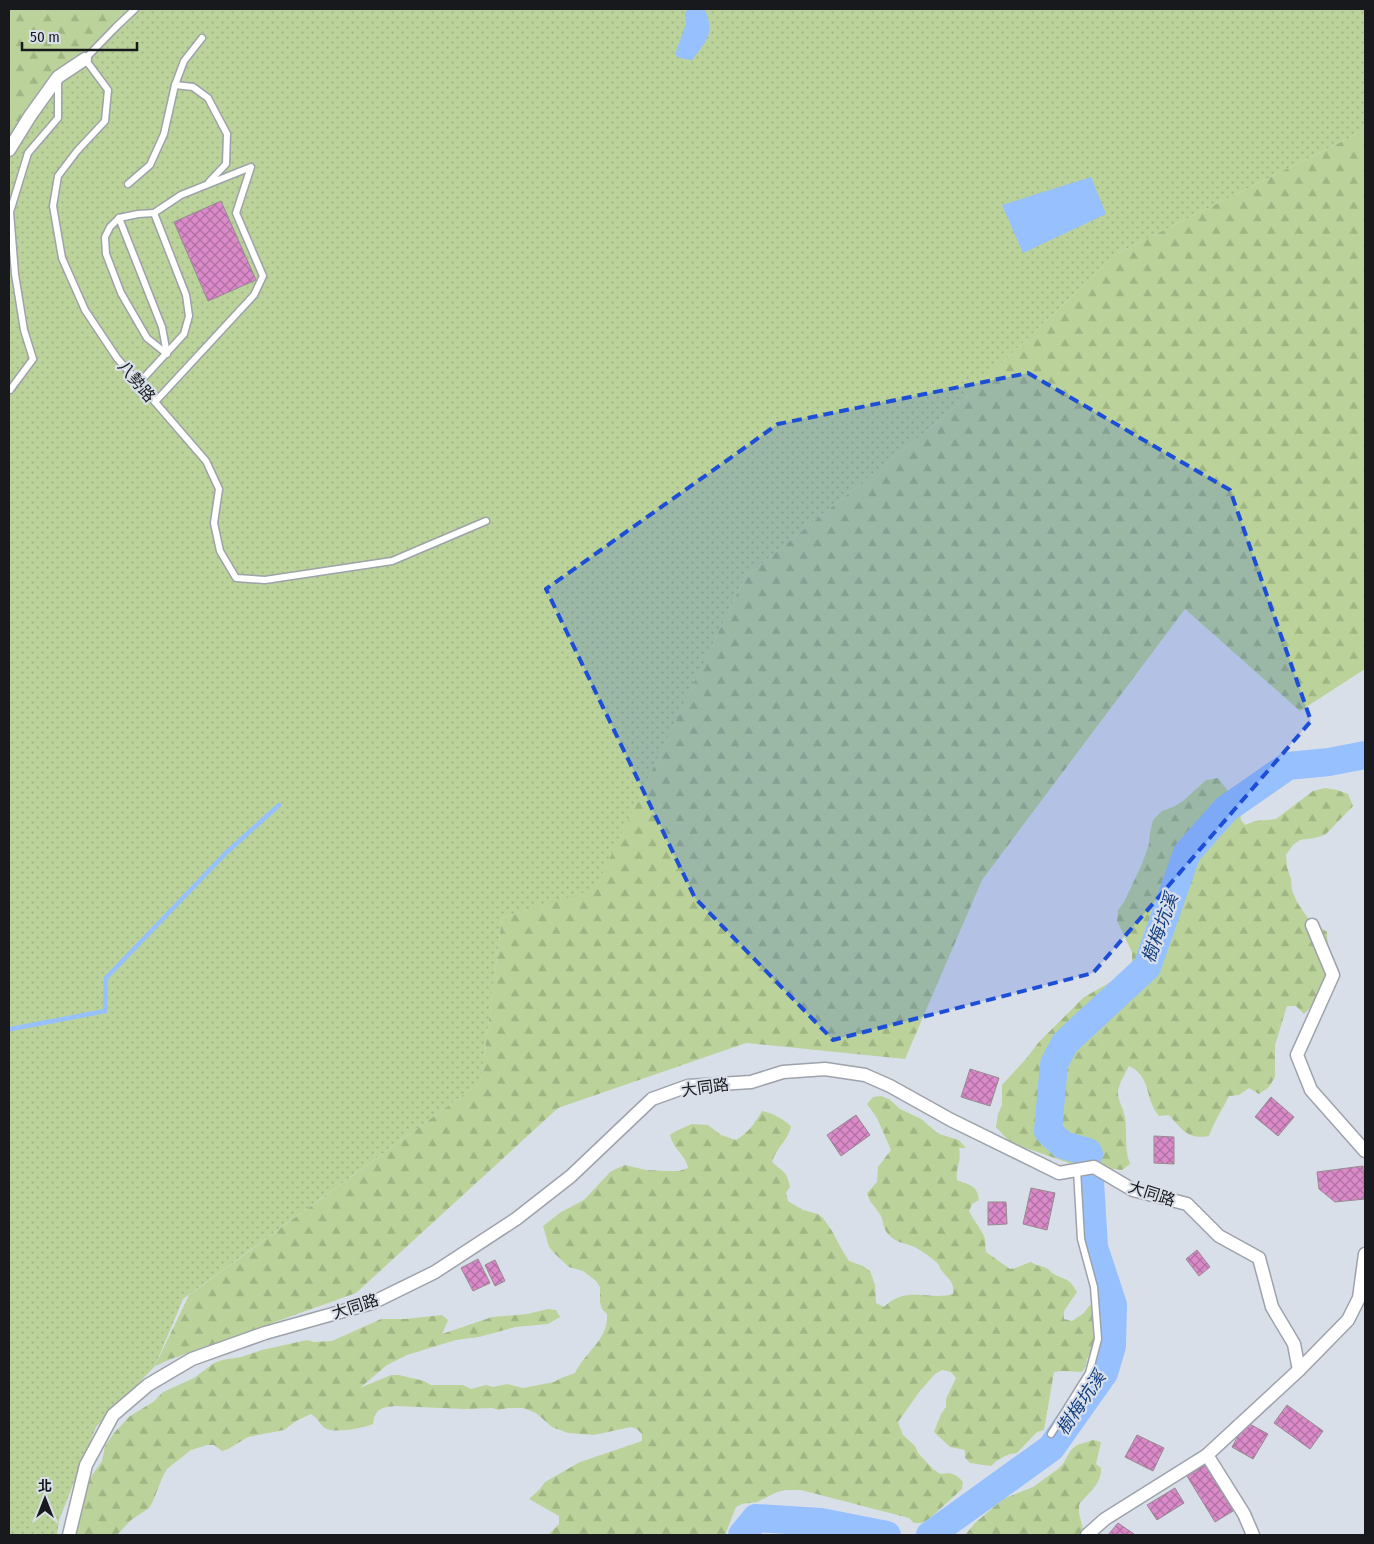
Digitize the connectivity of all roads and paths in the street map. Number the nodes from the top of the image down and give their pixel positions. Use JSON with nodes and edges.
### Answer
{"nodes":[{"id":1,"x":135,"y":9,"type":"edge"},
{"id":2,"x":202,"y":38,"type":"dead end"},
{"id":3,"x":85,"y":59,"type":"junction"},
{"id":4,"x":58,"y":77,"type":"junction"},
{"id":5,"x":175,"y":85,"type":"junction"},
{"id":6,"x":9,"y":150,"type":"edge"},
{"id":7,"x":128,"y":184,"type":"dead end"},
{"id":8,"x":208,"y":184,"type":"junction"},
{"id":9,"x":154,"y":213,"type":"junction"},
{"id":10,"x":119,"y":218,"type":"junction"},
{"id":11,"x":167,"y":354,"type":"junction"},
{"id":12,"x":140,"y":383,"type":"junction"},
{"id":13,"x":10,"y":390,"type":"dead end"},
{"id":14,"x":156,"y":402,"type":"junction"},
{"id":15,"x":486,"y":521,"type":"dead end"},
{"id":16,"x":1312,"y":925,"type":"dead end"},
{"id":17,"x":1365,"y":1152,"type":"edge"},
{"id":18,"x":1077,"y":1170,"type":"junction"},
{"id":19,"x":1365,"y":1254,"type":"edge"},
{"id":20,"x":1364,"y":1269,"type":"edge"},
{"id":21,"x":1299,"y":1370,"type":"junction"},
{"id":22,"x":1051,"y":1434,"type":"dead end"},
{"id":23,"x":1207,"y":1455,"type":"junction"},
{"id":24,"x":68,"y":1535,"type":"edge"},
{"id":25,"x":1087,"y":1535,"type":"edge"},
{"id":26,"x":1253,"y":1535,"type":"edge"}],
"edges":[{"from":1,"to":3,"type":"lane"},
{"from":2,"to":5,"type":"lane"},
{"from":3,"to":4,"type":"street"},
{"from":3,"to":12,"type":"lane","name":"八勢路"},
{"from":4,"to":6,"type":"street"},
{"from":4,"to":13,"type":"lane"},
{"from":5,"to":7,"type":"lane"},
{"from":5,"to":8,"type":"lane"},
{"from":8,"to":9,"type":"lane"},
{"from":8,"to":14,"type":"lane"},
{"from":9,"to":10,"type":"lane"},
{"from":9,"to":11,"type":"lane"},
{"from":10,"to":11,"type":"lane"},
{"from":10,"to":11,"type":"lane"},
{"from":11,"to":12,"type":"lane"},
{"from":12,"to":14,"type":"lane","name":"八勢路"},
{"from":14,"to":15,"type":"lane","name":"八勢路"},
{"from":16,"to":17,"type":"street"},
{"from":18,"to":21,"type":"street","name":"大同路"},
{"from":18,"to":22,"type":"lane"},
{"from":18,"to":24,"type":"street","name":"大同路"},
{"from":19,"to":20,"type":"street"},
{"from":20,"to":21,"type":"street"},
{"from":21,"to":23,"type":"street"},
{"from":23,"to":25,"type":"street"},
{"from":23,"to":26,"type":"street"}]}
